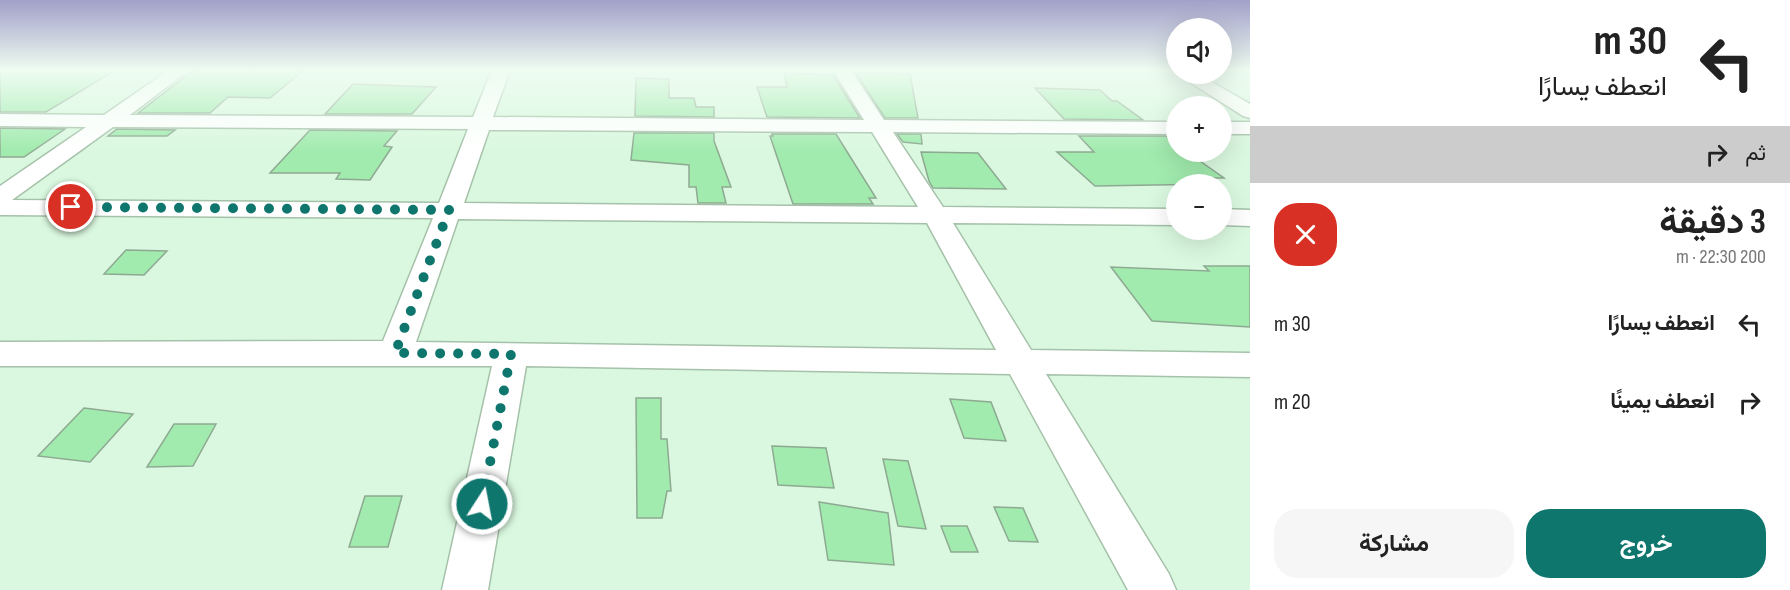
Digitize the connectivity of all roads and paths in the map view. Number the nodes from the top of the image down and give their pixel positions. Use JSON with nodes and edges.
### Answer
{"nodes":[{"id":1,"x":141,"y":98,"type":"edge"},
{"id":2,"x":490,"y":98,"type":"edge"},
{"id":3,"x":860,"y":98,"type":"edge"},
{"id":4,"x":1226,"y":98,"type":"edge"},
{"id":5,"x":1250,"y":112,"type":"edge"},
{"id":6,"x":0,"y":120,"type":"edge"},
{"id":7,"x":108,"y":121,"type":"junction"},
{"id":8,"x":479,"y":123,"type":"junction"},
{"id":9,"x":878,"y":126,"type":"junction"},
{"id":10,"x":1166,"y":128,"type":"edge"},
{"id":11,"x":1232,"y":128,"type":"edge"},
{"id":12,"x":1250,"y":128,"type":"edge"},
{"id":13,"x":0,"y":197,"type":"edge"},
{"id":14,"x":0,"y":207,"type":"edge"},
{"id":15,"x":449,"y":210,"type":"junction"},
{"id":16,"x":935,"y":214,"type":"junction"},
{"id":17,"x":1166,"y":217,"type":"edge"},
{"id":18,"x":1232,"y":218,"type":"edge"},
{"id":19,"x":1250,"y":218,"type":"edge"},
{"id":20,"x":395,"y":353,"type":"junction"},
{"id":21,"x":0,"y":354,"type":"edge"},
{"id":22,"x":511,"y":354,"type":"junction"},
{"id":23,"x":1019,"y":361,"type":"junction"},
{"id":24,"x":1250,"y":365,"type":"edge"},
{"id":25,"x":465,"y":590,"type":"edge"},
{"id":26,"x":1153,"y":590,"type":"edge"}],
"edges":[{"from":1,"to":7,"type":"street"},
{"from":2,"to":8,"type":"street"},
{"from":3,"to":9,"type":"street"},
{"from":4,"to":5,"type":"street"},
{"from":6,"to":7,"type":"street"},
{"from":7,"to":8,"type":"street"},
{"from":7,"to":13,"type":"street"},
{"from":8,"to":9,"type":"street"},
{"from":8,"to":15,"type":"street"},
{"from":9,"to":10,"type":"street"},
{"from":9,"to":16,"type":"street"},
{"from":11,"to":12,"type":"street"},
{"from":14,"to":15,"type":"street"},
{"from":15,"to":16,"type":"street"},
{"from":15,"to":20,"type":"street"},
{"from":16,"to":17,"type":"street"},
{"from":16,"to":23,"type":"street"},
{"from":18,"to":19,"type":"street"},
{"from":20,"to":21,"type":"street"},
{"from":20,"to":22,"type":"street"},
{"from":22,"to":23,"type":"street"},
{"from":22,"to":25,"type":"street"},
{"from":23,"to":24,"type":"street"},
{"from":23,"to":26,"type":"street"}]}
